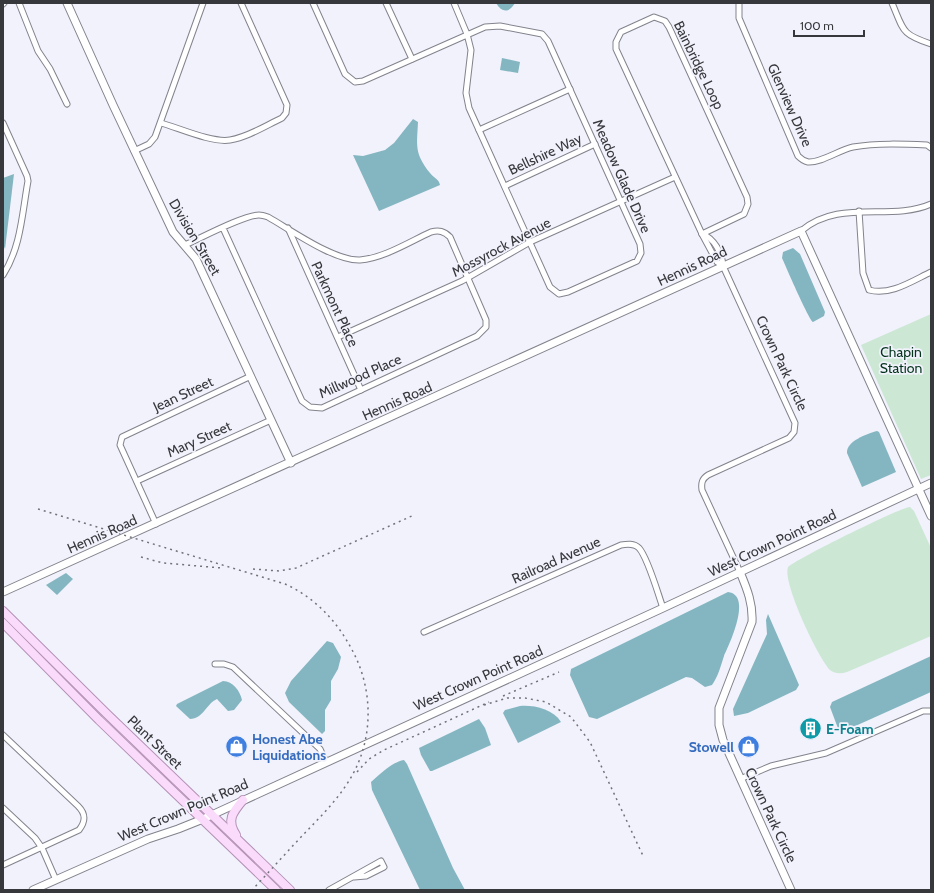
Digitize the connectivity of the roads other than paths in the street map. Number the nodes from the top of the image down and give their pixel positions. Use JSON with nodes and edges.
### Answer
{"nodes":[{"id":1,"x":19,"y":3,"type":"edge"},
{"id":2,"x":67,"y":3,"type":"edge"},
{"id":3,"x":203,"y":3,"type":"edge"},
{"id":4,"x":241,"y":3,"type":"edge"},
{"id":5,"x":313,"y":3,"type":"edge"},
{"id":6,"x":386,"y":3,"type":"edge"},
{"id":7,"x":454,"y":3,"type":"edge"},
{"id":8,"x":739,"y":3,"type":"edge"},
{"id":9,"x":892,"y":3,"type":"edge"},
{"id":10,"x":467,"y":34,"type":"junction"},
{"id":11,"x":931,"y":44,"type":"edge"},
{"id":12,"x":412,"y":59,"type":"junction"},
{"id":13,"x":570,"y":89,"type":"junction"},
{"id":14,"x":66,"y":104,"type":"dead end"},
{"id":15,"x":3,"y":123,"type":"edge"},
{"id":16,"x":160,"y":123,"type":"junction"},
{"id":17,"x":479,"y":130,"type":"junction"},
{"id":18,"x":595,"y":144,"type":"junction"},
{"id":19,"x":931,"y":148,"type":"edge"},
{"id":20,"x":134,"y":152,"type":"junction"},
{"id":21,"x":675,"y":176,"type":"junction"},
{"id":22,"x":505,"y":186,"type":"junction"},
{"id":23,"x":621,"y":201,"type":"junction"},
{"id":24,"x":931,"y":204,"type":"edge"},
{"id":25,"x":859,"y":212,"type":"junction"},
{"id":26,"x":223,"y":228,"type":"junction"},
{"id":27,"x":288,"y":228,"type":"junction"},
{"id":28,"x":801,"y":231,"type":"junction"},
{"id":29,"x":702,"y":234,"type":"junction"},
{"id":30,"x":530,"y":242,"type":"junction"},
{"id":31,"x":185,"y":245,"type":"junction"},
{"id":32,"x":723,"y":266,"type":"junction"},
{"id":33,"x":931,"y":272,"type":"edge"},
{"id":34,"x":3,"y":275,"type":"edge"},
{"id":35,"x":468,"y":278,"type":"junction"},
{"id":36,"x":338,"y":337,"type":"junction"},
{"id":37,"x":251,"y":376,"type":"junction"},
{"id":38,"x":361,"y":390,"type":"junction"},
{"id":39,"x":271,"y":420,"type":"junction"},
{"id":40,"x":291,"y":463,"type":"junction"},
{"id":41,"x":137,"y":481,"type":"junction"},
{"id":42,"x":931,"y":483,"type":"edge"},
{"id":43,"x":919,"y":489,"type":"junction"},
{"id":44,"x":931,"y":516,"type":"edge"},
{"id":45,"x":156,"y":524,"type":"junction"},
{"id":46,"x":740,"y":572,"type":"junction"},
{"id":47,"x":3,"y":592,"type":"edge"},
{"id":48,"x":663,"y":608,"type":"junction"},
{"id":49,"x":3,"y":612,"type":"edge"},
{"id":50,"x":3,"y":623,"type":"edge"},
{"id":51,"x":424,"y":632,"type":"dead end"},
{"id":52,"x":33,"y":654,"type":"junction"},
{"id":53,"x":215,"y":664,"type":"dead end"},
{"id":54,"x":69,"y":677,"type":"junction"},
{"id":55,"x":68,"y":689,"type":"junction"},
{"id":56,"x":931,"y":711,"type":"edge"},
{"id":57,"x":107,"y":714,"type":"junction"},
{"id":58,"x":3,"y":735,"type":"edge"},
{"id":59,"x":326,"y":762,"type":"junction"},
{"id":60,"x":740,"y":779,"type":"junction"},
{"id":61,"x":242,"y":800,"type":"junction"},
{"id":62,"x":3,"y":808,"type":"edge"},
{"id":63,"x":211,"y":815,"type":"junction"},
{"id":64,"x":203,"y":819,"type":"junction"},
{"id":65,"x":243,"y":845,"type":"junction"},
{"id":66,"x":42,"y":848,"type":"junction"},
{"id":67,"x":3,"y":865,"type":"edge"},
{"id":68,"x":354,"y":877,"type":"junction"},
{"id":69,"x":56,"y":880,"type":"junction"},
{"id":70,"x":33,"y":890,"type":"edge"},
{"id":71,"x":276,"y":890,"type":"edge"},
{"id":72,"x":290,"y":890,"type":"edge"},
{"id":73,"x":330,"y":890,"type":"edge"},
{"id":74,"x":791,"y":890,"type":"edge"}],
"edges":[{"from":1,"to":14,"type":"street"},
{"from":2,"to":20,"type":"street","name":"Division Street"},
{"from":3,"to":16,"type":"street"},
{"from":4,"to":16,"type":"street"},
{"from":5,"to":12,"type":"street"},
{"from":6,"to":12,"type":"street"},
{"from":7,"to":10,"type":"street"},
{"from":8,"to":19,"type":"street","name":"Glenview Drive"},
{"from":9,"to":11,"type":"street"},
{"from":10,"to":12,"type":"street"},
{"from":10,"to":13,"type":"street","name":"Meadow Glade Drive"},
{"from":10,"to":17,"type":"street","name":"Meadow Glade Drive"},
{"from":13,"to":17,"type":"street"},
{"from":13,"to":18,"type":"street","name":"Meadow Glade Drive"},
{"from":15,"to":34,"type":"street"},
{"from":16,"to":20,"type":"street"},
{"from":17,"to":22,"type":"street","name":"Meadow Glade Drive"},
{"from":18,"to":22,"type":"street","name":"Bellshire Way"},
{"from":18,"to":23,"type":"street","name":"Meadow Glade Drive"},
{"from":20,"to":31,"type":"street","name":"Division Street"},
{"from":21,"to":23,"type":"street","name":"Mossyrock Avenue"},
{"from":21,"to":29,"type":"street","name":"Bainbridge Loop"},
{"from":21,"to":29,"type":"street","name":"Bainbridge Loop"},
{"from":22,"to":30,"type":"street","name":"Meadow Glade Drive"},
{"from":23,"to":30,"type":"street","name":"Mossyrock Avenue"},
{"from":23,"to":30,"type":"street","name":"Meadow Glade Drive"},
{"from":24,"to":25,"type":"street"},
{"from":25,"to":28,"type":"street"},
{"from":25,"to":33,"type":"street"},
{"from":26,"to":27,"type":"street"},
{"from":26,"to":31,"type":"street"},
{"from":26,"to":38,"type":"street","name":"Millwood Place"},
{"from":27,"to":35,"type":"street","name":"Millwood Place"},
{"from":27,"to":36,"type":"street","name":"Parkmont Place"},
{"from":28,"to":32,"type":"street","name":"Hennis Road"},
{"from":28,"to":43,"type":"street"},
{"from":29,"to":32,"type":"street","name":"Bainbridge Loop"},
{"from":30,"to":35,"type":"street","name":"Mossyrock Avenue"},
{"from":31,"to":37,"type":"street","name":"Division Street"},
{"from":32,"to":40,"type":"street","name":"Hennis Road"},
{"from":32,"to":46,"type":"street","name":"Crown Park Circle"},
{"from":35,"to":36,"type":"street","name":"Mossyrock Avenue"},
{"from":35,"to":38,"type":"street","name":"Millwood Place"},
{"from":36,"to":38,"type":"street","name":"Parkmont Place"},
{"from":37,"to":39,"type":"street","name":"Division Street"},
{"from":37,"to":41,"type":"street","name":"Jean Street"},
{"from":39,"to":40,"type":"street","name":"Division Street"},
{"from":39,"to":41,"type":"street","name":"Mary Street"},
{"from":40,"to":45,"type":"street","name":"Hennis Road"},
{"from":41,"to":45,"type":"street"},
{"from":42,"to":43,"type":"street","name":"West Crown Point Road"},
{"from":43,"to":44,"type":"street"},
{"from":43,"to":46,"type":"street","name":"West Crown Point Road"},
{"from":45,"to":47,"type":"street","name":"Hennis Road"},
{"from":46,"to":48,"type":"street","name":"West Crown Point Road"},
{"from":46,"to":60,"type":"street","name":"Crown Park Circle"},
{"from":48,"to":51,"type":"street","name":"Railroad Avenue"},
{"from":48,"to":59,"type":"street","name":"West Crown Point Road"},
{"from":49,"to":54,"type":"main road","name":"Plant Street"},
{"from":50,"to":52,"type":"main road","name":"Plant Street"},
{"from":52,"to":54,"type":"main road"},
{"from":52,"to":55,"type":"main road","name":"Plant Street"},
{"from":53,"to":59,"type":"street"},
{"from":54,"to":57,"type":"main road","name":"Plant Street"},
{"from":55,"to":57,"type":"main road"},
{"from":55,"to":64,"type":"main road","name":"Plant Street"},
{"from":56,"to":60,"type":"street"},
{"from":57,"to":63,"type":"main road","name":"Plant Street"},
{"from":58,"to":66,"type":"street"},
{"from":59,"to":61,"type":"street","name":"West Crown Point Road"},
{"from":60,"to":74,"type":"street","name":"Crown Park Circle"},
{"from":61,"to":63,"type":"street","name":"West Crown Point Road"},
{"from":61,"to":65,"type":"main road"},
{"from":62,"to":66,"type":"street"},
{"from":63,"to":64,"type":"street","name":"West Crown Point Road"},
{"from":63,"to":65,"type":"main road","name":"Plant Street"},
{"from":64,"to":69,"type":"street","name":"West Crown Point Road"},
{"from":64,"to":71,"type":"main road","name":"Plant Street"},
{"from":65,"to":72,"type":"main road","name":"Plant Street"},
{"from":66,"to":67,"type":"street"},
{"from":66,"to":69,"type":"street"},
{"from":68,"to":68,"type":"street"},
{"from":68,"to":73,"type":"street"},
{"from":69,"to":70,"type":"street","name":"West Crown Point Road"}]}
